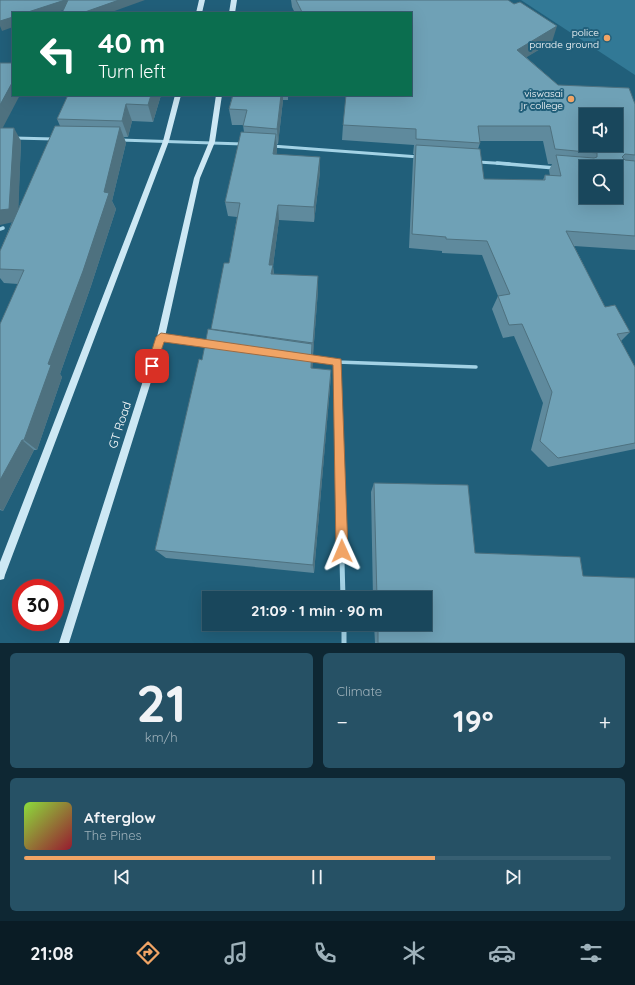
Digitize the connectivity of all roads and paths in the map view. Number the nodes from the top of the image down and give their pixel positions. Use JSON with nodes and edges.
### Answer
{"nodes":[{"id":1,"x":202,"y":0,"type":"edge"},
{"id":2,"x":234,"y":0,"type":"edge"},
{"id":3,"x":198,"y":12,"type":"edge"},
{"id":4,"x":232,"y":12,"type":"edge"},
{"id":5,"x":178,"y":96,"type":"edge"},
{"id":6,"x":219,"y":96,"type":"edge"},
{"id":7,"x":8,"y":138,"type":"edge"},
{"id":8,"x":55,"y":139,"type":"edge"},
{"id":9,"x":119,"y":140,"type":"edge"},
{"id":10,"x":166,"y":141,"type":"junction"},
{"id":11,"x":212,"y":142,"type":"junction"},
{"id":12,"x":252,"y":145,"type":"edge"},
{"id":13,"x":268,"y":146,"type":"edge"},
{"id":14,"x":427,"y":158,"type":"edge"},
{"id":15,"x":475,"y":162,"type":"edge"},
{"id":16,"x":562,"y":168,"type":"edge"},
{"id":17,"x":161,"y":337,"type":"junction"},
{"id":18,"x":214,"y":345,"type":"edge"},
{"id":19,"x":299,"y":356,"type":"edge"},
{"id":20,"x":337,"y":362,"type":"junction"},
{"id":21,"x":476,"y":367,"type":"dead end"},
{"id":22,"x":0,"y":575,"type":"edge"},
{"id":23,"x":343,"y":591,"type":"edge"},
{"id":24,"x":344,"y":631,"type":"edge"},
{"id":25,"x":64,"y":643,"type":"edge"},
{"id":26,"x":344,"y":643,"type":"edge"}],
"edges":[{"from":1,"to":3,"type":"main road"},
{"from":2,"to":4,"type":"main road"},
{"from":5,"to":10,"type":"main road"},
{"from":6,"to":11,"type":"main road","name":"GT Road"},
{"from":7,"to":8,"type":"street"},
{"from":9,"to":10,"type":"street"},
{"from":10,"to":11,"type":"street"},
{"from":10,"to":22,"type":"main road"},
{"from":11,"to":12,"type":"street"},
{"from":11,"to":17,"type":"main road","name":"GT Road"},
{"from":13,"to":14,"type":"street"},
{"from":15,"to":16,"type":"street"},
{"from":17,"to":18,"type":"street"},
{"from":17,"to":25,"type":"main road","name":"GT Road"},
{"from":19,"to":20,"type":"street"},
{"from":20,"to":21,"type":"street"},
{"from":20,"to":23,"type":"street"},
{"from":24,"to":26,"type":"street"}]}
